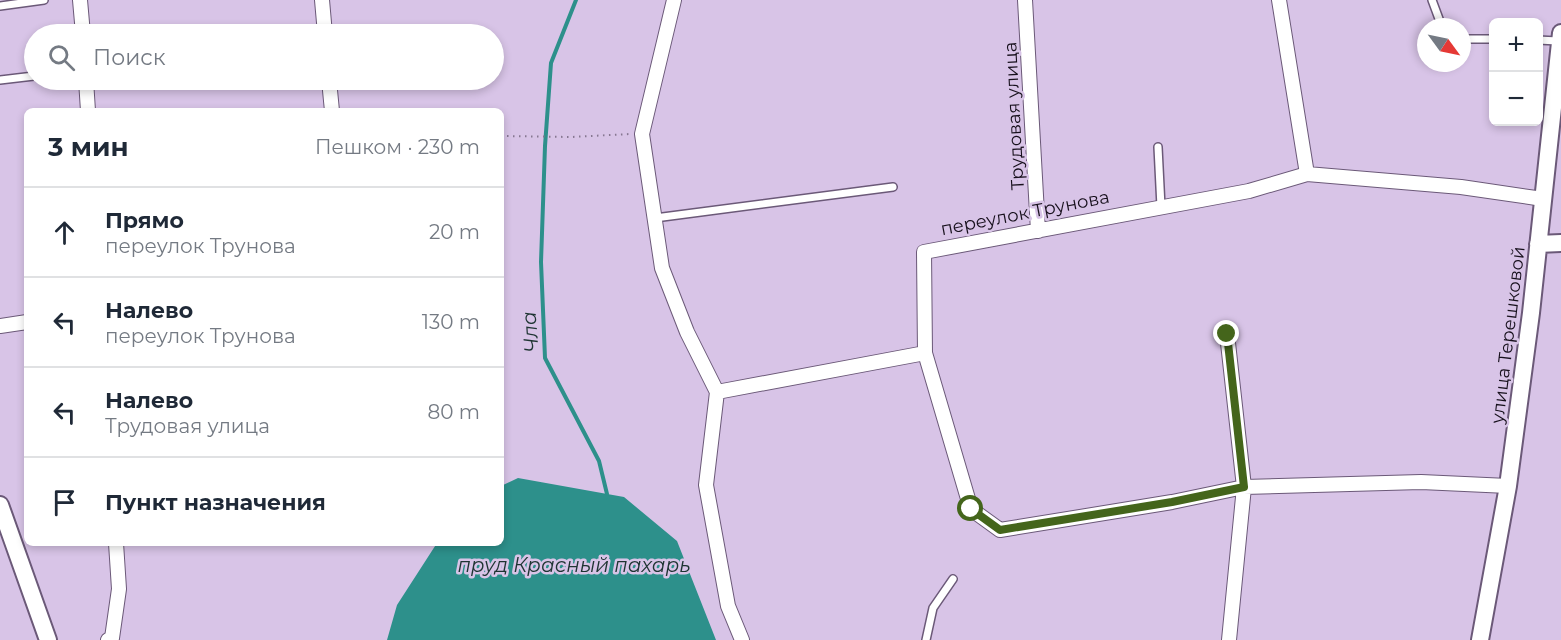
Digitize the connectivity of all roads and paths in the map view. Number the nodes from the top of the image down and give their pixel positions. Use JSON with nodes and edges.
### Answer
{"nodes":[{"id":1,"x":44,"y":0,"type":"edge"},
{"id":2,"x":81,"y":0,"type":"edge"},
{"id":3,"x":322,"y":0,"type":"edge"},
{"id":4,"x":674,"y":0,"type":"edge"},
{"id":5,"x":1025,"y":0,"type":"edge"},
{"id":6,"x":1279,"y":0,"type":"edge"},
{"id":7,"x":1432,"y":0,"type":"edge"},
{"id":8,"x":0,"y":6,"type":"edge"},
{"id":9,"x":1439,"y":18,"type":"edge"},
{"id":10,"x":82,"y":24,"type":"edge"},
{"id":11,"x":324,"y":24,"type":"edge"},
{"id":12,"x":1471,"y":39,"type":"edge"},
{"id":13,"x":1489,"y":39,"type":"edge"},
{"id":14,"x":1561,"y":39,"type":"edge"},
{"id":15,"x":1543,"y":40,"type":"edge"},
{"id":16,"x":24,"y":77,"type":"edge"},
{"id":17,"x":0,"y":80,"type":"edge"},
{"id":18,"x":87,"y":90,"type":"edge"},
{"id":19,"x":330,"y":90,"type":"edge"},
{"id":20,"x":88,"y":108,"type":"edge"},
{"id":21,"x":332,"y":108,"type":"edge"},
{"id":22,"x":642,"y":134,"type":"junction"},
{"id":23,"x":504,"y":136,"type":"edge"},
{"id":24,"x":1158,"y":147,"type":"dead end"},
{"id":25,"x":1307,"y":174,"type":"junction"},
{"id":26,"x":893,"y":187,"type":"dead end"},
{"id":27,"x":1543,"y":199,"type":"junction"},
{"id":28,"x":1161,"y":207,"type":"junction"},
{"id":29,"x":655,"y":218,"type":"junction"},
{"id":30,"x":1038,"y":231,"type":"junction"},
{"id":31,"x":1561,"y":243,"type":"edge"},
{"id":32,"x":1538,"y":244,"type":"junction"},
{"id":33,"x":24,"y":322,"type":"edge"},
{"id":34,"x":0,"y":326,"type":"edge"},
{"id":35,"x":1227,"y":334,"type":"dead end"},
{"id":36,"x":926,"y":353,"type":"junction"},
{"id":37,"x":717,"y":392,"type":"junction"},
{"id":38,"x":1508,"y":486,"type":"junction"},
{"id":39,"x":1244,"y":487,"type":"junction"},
{"id":40,"x":0,"y":505,"type":"edge"},
{"id":41,"x":116,"y":546,"type":"edge"},
{"id":42,"x":953,"y":579,"type":"dead end"},
{"id":43,"x":48,"y":640,"type":"edge"},
{"id":44,"x":108,"y":640,"type":"edge"},
{"id":45,"x":742,"y":640,"type":"edge"},
{"id":46,"x":926,"y":640,"type":"edge"},
{"id":47,"x":1229,"y":640,"type":"edge"},
{"id":48,"x":1479,"y":640,"type":"edge"}],
"edges":[{"from":1,"to":8,"type":"lane"},
{"from":2,"to":10,"type":"street"},
{"from":3,"to":11,"type":"street"},
{"from":4,"to":22,"type":"street"},
{"from":5,"to":30,"type":"street","name":"Трудовая улица"},
{"from":6,"to":25,"type":"street"},
{"from":7,"to":9,"type":"lane"},
{"from":12,"to":13,"type":"lane"},
{"from":14,"to":15,"type":"lane"},
{"from":14,"to":27,"type":"street","name":"улица Терешковой"},
{"from":16,"to":17,"type":"lane"},
{"from":18,"to":20,"type":"street"},
{"from":19,"to":21,"type":"street"},
{"from":22,"to":23,"type":"path"},
{"from":22,"to":29,"type":"street"},
{"from":24,"to":28,"type":"lane"},
{"from":25,"to":27,"type":"street","name":"переулок Трунова"},
{"from":25,"to":28,"type":"street","name":"переулок Трунова"},
{"from":26,"to":29,"type":"lane"},
{"from":27,"to":32,"type":"street","name":"улица Терешковой"},
{"from":28,"to":30,"type":"street","name":"переулок Трунова"},
{"from":29,"to":37,"type":"street"},
{"from":30,"to":36,"type":"street","name":"переулок Трунова"},
{"from":31,"to":32,"type":"street"},
{"from":32,"to":38,"type":"street","name":"улица Терешковой"},
{"from":33,"to":34,"type":"street"},
{"from":35,"to":39,"type":"street"},
{"from":36,"to":37,"type":"street"},
{"from":36,"to":39,"type":"street","name":"переулок Трунова"},
{"from":37,"to":45,"type":"street"},
{"from":38,"to":39,"type":"street","name":"переулок Трунова"},
{"from":38,"to":48,"type":"street","name":"улица Терешковой"},
{"from":39,"to":47,"type":"street"},
{"from":40,"to":43,"type":"street"},
{"from":41,"to":44,"type":"street"},
{"from":42,"to":46,"type":"lane"}]}
